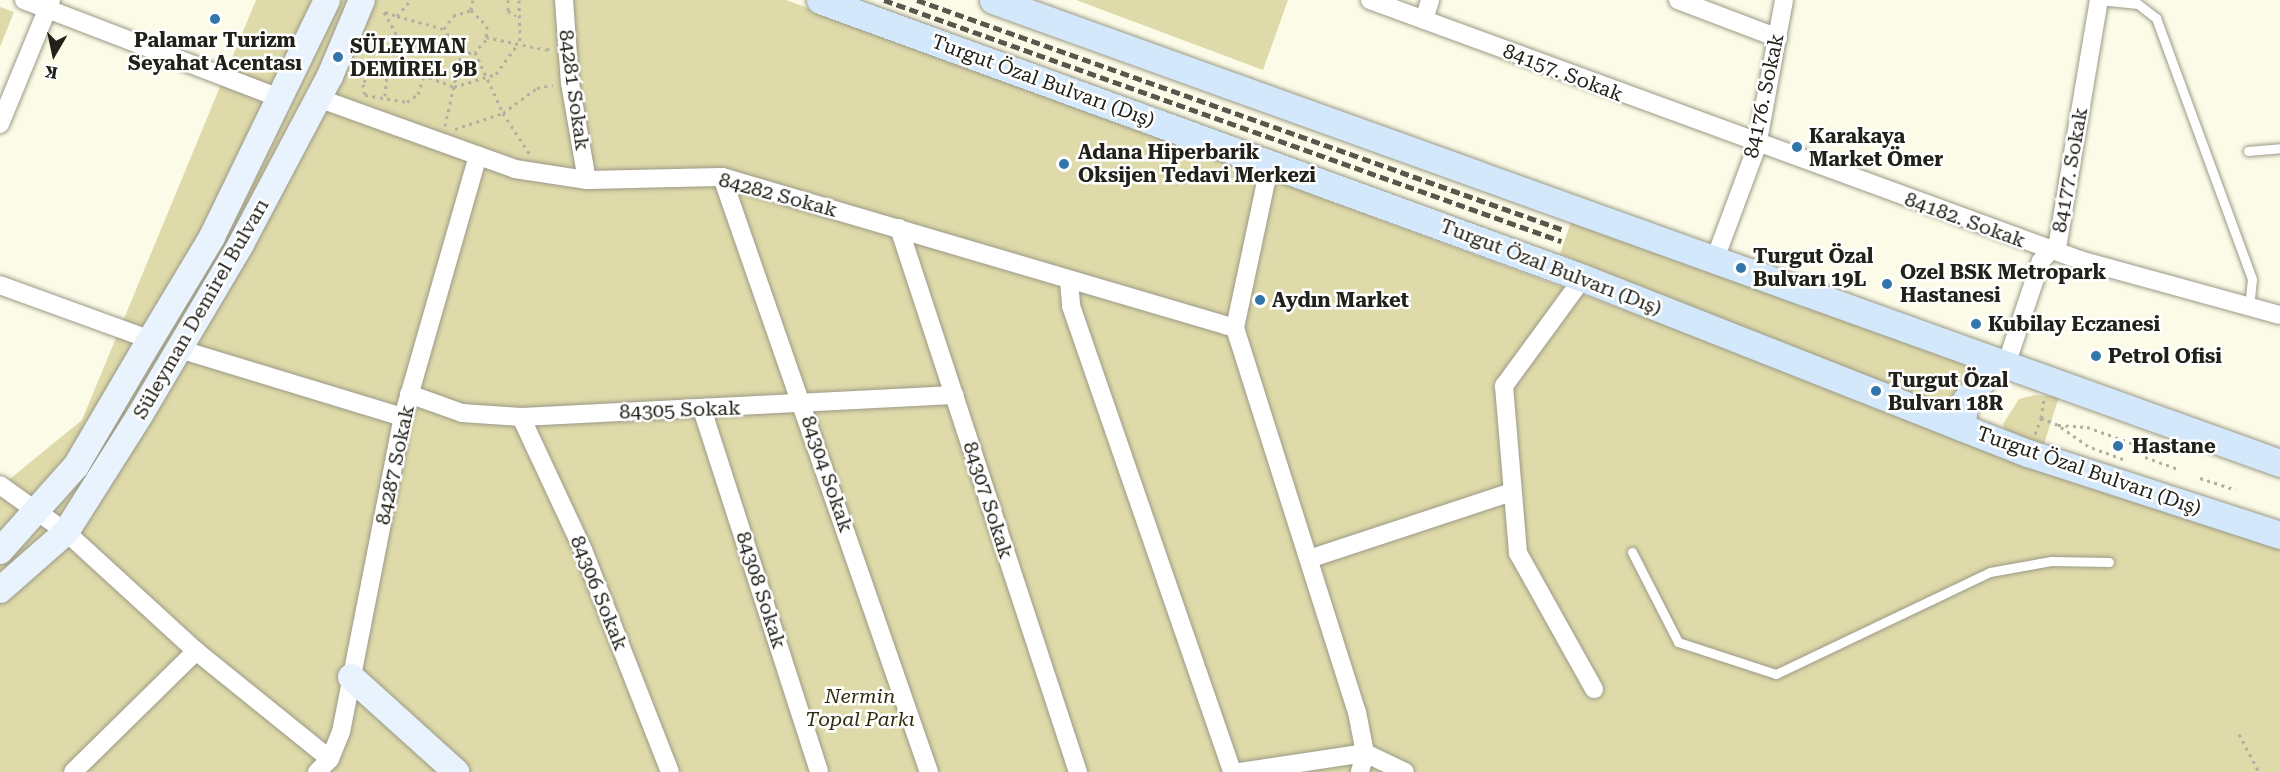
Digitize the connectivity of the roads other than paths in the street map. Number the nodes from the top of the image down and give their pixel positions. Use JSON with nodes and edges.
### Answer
{"nodes":[{"id":1,"x":24,"y":0,"type":"edge"},
{"id":2,"x":327,"y":0,"type":"edge"},
{"id":3,"x":564,"y":0,"type":"edge"},
{"id":4,"x":820,"y":0,"type":"edge"},
{"id":5,"x":993,"y":0,"type":"edge"},
{"id":6,"x":1370,"y":0,"type":"edge"},
{"id":7,"x":1430,"y":0,"type":"edge"},
{"id":8,"x":1677,"y":0,"type":"edge"},
{"id":9,"x":1784,"y":0,"type":"edge"},
{"id":10,"x":2098,"y":0,"type":"edge"},
{"id":11,"x":50,"y":4,"type":"edge"},
{"id":12,"x":1031,"y":6,"type":"edge"},
{"id":13,"x":374,"y":7,"type":"edge"},
{"id":14,"x":1424,"y":20,"type":"junction"},
{"id":15,"x":1778,"y":38,"type":"junction"},
{"id":16,"x":318,"y":98,"type":"junction"},
{"id":17,"x":282,"y":99,"type":"junction"},
{"id":18,"x":0,"y":124,"type":"edge"},
{"id":19,"x":1757,"y":146,"type":"junction"},
{"id":20,"x":2280,"y":148,"type":"edge"},
{"id":21,"x":2248,"y":151,"type":"dead end"},
{"id":22,"x":478,"y":156,"type":"junction"},
{"id":23,"x":1270,"y":163,"type":"junction"},
{"id":24,"x":722,"y":177,"type":"junction"},
{"id":25,"x":587,"y":180,"type":"junction"},
{"id":26,"x":899,"y":228,"type":"junction"},
{"id":27,"x":2051,"y":250,"type":"junction"},
{"id":28,"x":1715,"y":259,"type":"junction"},
{"id":29,"x":1583,"y":278,"type":"junction"},
{"id":30,"x":1069,"y":281,"type":"junction"},
{"id":31,"x":0,"y":285,"type":"edge"},
{"id":32,"x":2249,"y":307,"type":"junction"},
{"id":33,"x":2280,"y":315,"type":"edge"},
{"id":34,"x":1235,"y":328,"type":"junction"},
{"id":35,"x":151,"y":340,"type":"junction"},
{"id":36,"x":179,"y":349,"type":"junction"},
{"id":37,"x":2002,"y":364,"type":"junction"},
{"id":38,"x":410,"y":394,"type":"junction"},
{"id":39,"x":954,"y":394,"type":"junction"},
{"id":40,"x":804,"y":406,"type":"junction"},
{"id":41,"x":702,"y":409,"type":"junction"},
{"id":42,"x":403,"y":417,"type":"junction"},
{"id":43,"x":521,"y":417,"type":"junction"},
{"id":44,"x":1961,"y":427,"type":"junction"},
{"id":45,"x":2280,"y":463,"type":"edge"},
{"id":46,"x":0,"y":486,"type":"edge"},
{"id":47,"x":1512,"y":492,"type":"junction"},
{"id":48,"x":41,"y":511,"type":"junction"},
{"id":49,"x":66,"y":532,"type":"junction"},
{"id":50,"x":2280,"y":535,"type":"edge"},
{"id":51,"x":0,"y":551,"type":"edge"},
{"id":52,"x":1632,"y":552,"type":"dead end"},
{"id":53,"x":1312,"y":558,"type":"junction"},
{"id":54,"x":2109,"y":562,"type":"dead end"},
{"id":55,"x":0,"y":590,"type":"edge"},
{"id":56,"x":196,"y":651,"type":"junction"},
{"id":57,"x":351,"y":677,"type":"junction"},
{"id":58,"x":1594,"y":689,"type":"dead end"},
{"id":59,"x":1365,"y":753,"type":"junction"},
{"id":60,"x":330,"y":759,"type":"junction"},
{"id":61,"x":73,"y":772,"type":"edge"},
{"id":62,"x":316,"y":772,"type":"edge"},
{"id":63,"x":456,"y":772,"type":"edge"},
{"id":64,"x":670,"y":772,"type":"edge"},
{"id":65,"x":819,"y":772,"type":"edge"},
{"id":66,"x":929,"y":772,"type":"edge"},
{"id":67,"x":1078,"y":772,"type":"edge"},
{"id":68,"x":1232,"y":772,"type":"edge"},
{"id":69,"x":1240,"y":772,"type":"edge"},
{"id":70,"x":1360,"y":772,"type":"edge"},
{"id":71,"x":1405,"y":772,"type":"edge"}],
"edges":[{"from":1,"to":11,"type":"street"},
{"from":2,"to":17,"type":"main road","name":"Süleyman Demirel Bulvarı"},
{"from":3,"to":25,"type":"street","name":"84281 Sokak"},
{"from":4,"to":23,"type":"main road","name":"Turgut Özal Bulvarı (Dış)"},
{"from":5,"to":12,"type":"main road"},
{"from":6,"to":14,"type":"street","name":"84157. Sokak"},
{"from":7,"to":14,"type":"street"},
{"from":8,"to":15,"type":"street"},
{"from":9,"to":15,"type":"street","name":"84176. Sokak"},
{"from":10,"to":27,"type":"street","name":"84177. Sokak"},
{"from":10,"to":32,"type":"lane"},
{"from":11,"to":17,"type":"street"},
{"from":11,"to":18,"type":"street"},
{"from":12,"to":28,"type":"main road"},
{"from":13,"to":16,"type":"main road","name":"Süleyman Demirel Bulvarı"},
{"from":14,"to":19,"type":"street","name":"84157. Sokak"},
{"from":15,"to":19,"type":"street","name":"84176. Sokak"},
{"from":16,"to":22,"type":"street","name":"84282 Sokak"},
{"from":16,"to":36,"type":"main road","name":"Süleyman Demirel Bulvarı"},
{"from":17,"to":35,"type":"main road","name":"Süleyman Demirel Bulvarı"},
{"from":19,"to":27,"type":"street","name":"84182. Sokak"},
{"from":19,"to":28,"type":"street","name":"84176. Sokak"},
{"from":20,"to":21,"type":"lane"},
{"from":22,"to":25,"type":"street","name":"84282 Sokak"},
{"from":22,"to":38,"type":"street","name":"84287 Sokak"},
{"from":23,"to":29,"type":"main road","name":"Turgut Özal Bulvarı (Dış)"},
{"from":23,"to":34,"type":"street"},
{"from":24,"to":25,"type":"street","name":"84282 Sokak"},
{"from":24,"to":26,"type":"street","name":"84282 Sokak"},
{"from":24,"to":40,"type":"street","name":"84304 Sokak"},
{"from":26,"to":30,"type":"street","name":"84282 Sokak"},
{"from":26,"to":39,"type":"street","name":"84307 Sokak"},
{"from":27,"to":32,"type":"street","name":"84182. Sokak"},
{"from":27,"to":37,"type":"street","name":"84177. Sokak"},
{"from":28,"to":37,"type":"main road"},
{"from":29,"to":44,"type":"main road","name":"Turgut Özal Bulvarı (Dış)"},
{"from":29,"to":47,"type":"street"},
{"from":30,"to":34,"type":"street","name":"84282 Sokak"},
{"from":30,"to":68,"type":"street"},
{"from":31,"to":35,"type":"street"},
{"from":32,"to":33,"type":"street","name":"84182. Sokak"},
{"from":34,"to":53,"type":"street"},
{"from":35,"to":48,"type":"main road","name":"Süleyman Demirel Bulvarı"},
{"from":36,"to":42,"type":"street"},
{"from":36,"to":49,"type":"main road","name":"Süleyman Demirel Bulvarı"},
{"from":37,"to":44,"type":"main road"},
{"from":37,"to":45,"type":"main road"},
{"from":38,"to":42,"type":"street","name":"84287 Sokak"},
{"from":38,"to":43,"type":"street","name":"84305 Sokak"},
{"from":39,"to":40,"type":"street","name":"84305 Sokak"},
{"from":39,"to":67,"type":"street","name":"84307 Sokak"},
{"from":40,"to":41,"type":"street","name":"84305 Sokak"},
{"from":40,"to":66,"type":"street","name":"84304 Sokak"},
{"from":41,"to":43,"type":"street","name":"84305 Sokak"},
{"from":41,"to":65,"type":"street","name":"84308 Sokak"},
{"from":42,"to":57,"type":"street","name":"84287 Sokak"},
{"from":43,"to":64,"type":"street","name":"84306 Sokak"},
{"from":44,"to":50,"type":"main road","name":"Turgut Özal Bulvarı (Dış)"},
{"from":46,"to":48,"type":"street"},
{"from":47,"to":53,"type":"street"},
{"from":47,"to":58,"type":"street"},
{"from":48,"to":49,"type":"street"},
{"from":48,"to":51,"type":"main road","name":"Süleyman Demirel Bulvarı"},
{"from":49,"to":55,"type":"main road","name":"Süleyman Demirel Bulvarı"},
{"from":49,"to":56,"type":"street"},
{"from":52,"to":54,"type":"lane"},
{"from":53,"to":59,"type":"street"},
{"from":56,"to":60,"type":"street"},
{"from":56,"to":61,"type":"street"},
{"from":57,"to":60,"type":"street","name":"84287 Sokak"},
{"from":57,"to":63,"type":"main road"},
{"from":59,"to":69,"type":"street"},
{"from":59,"to":70,"type":"street"},
{"from":59,"to":71,"type":"street"},
{"from":60,"to":62,"type":"street","name":"84287 Sokak"}]}
